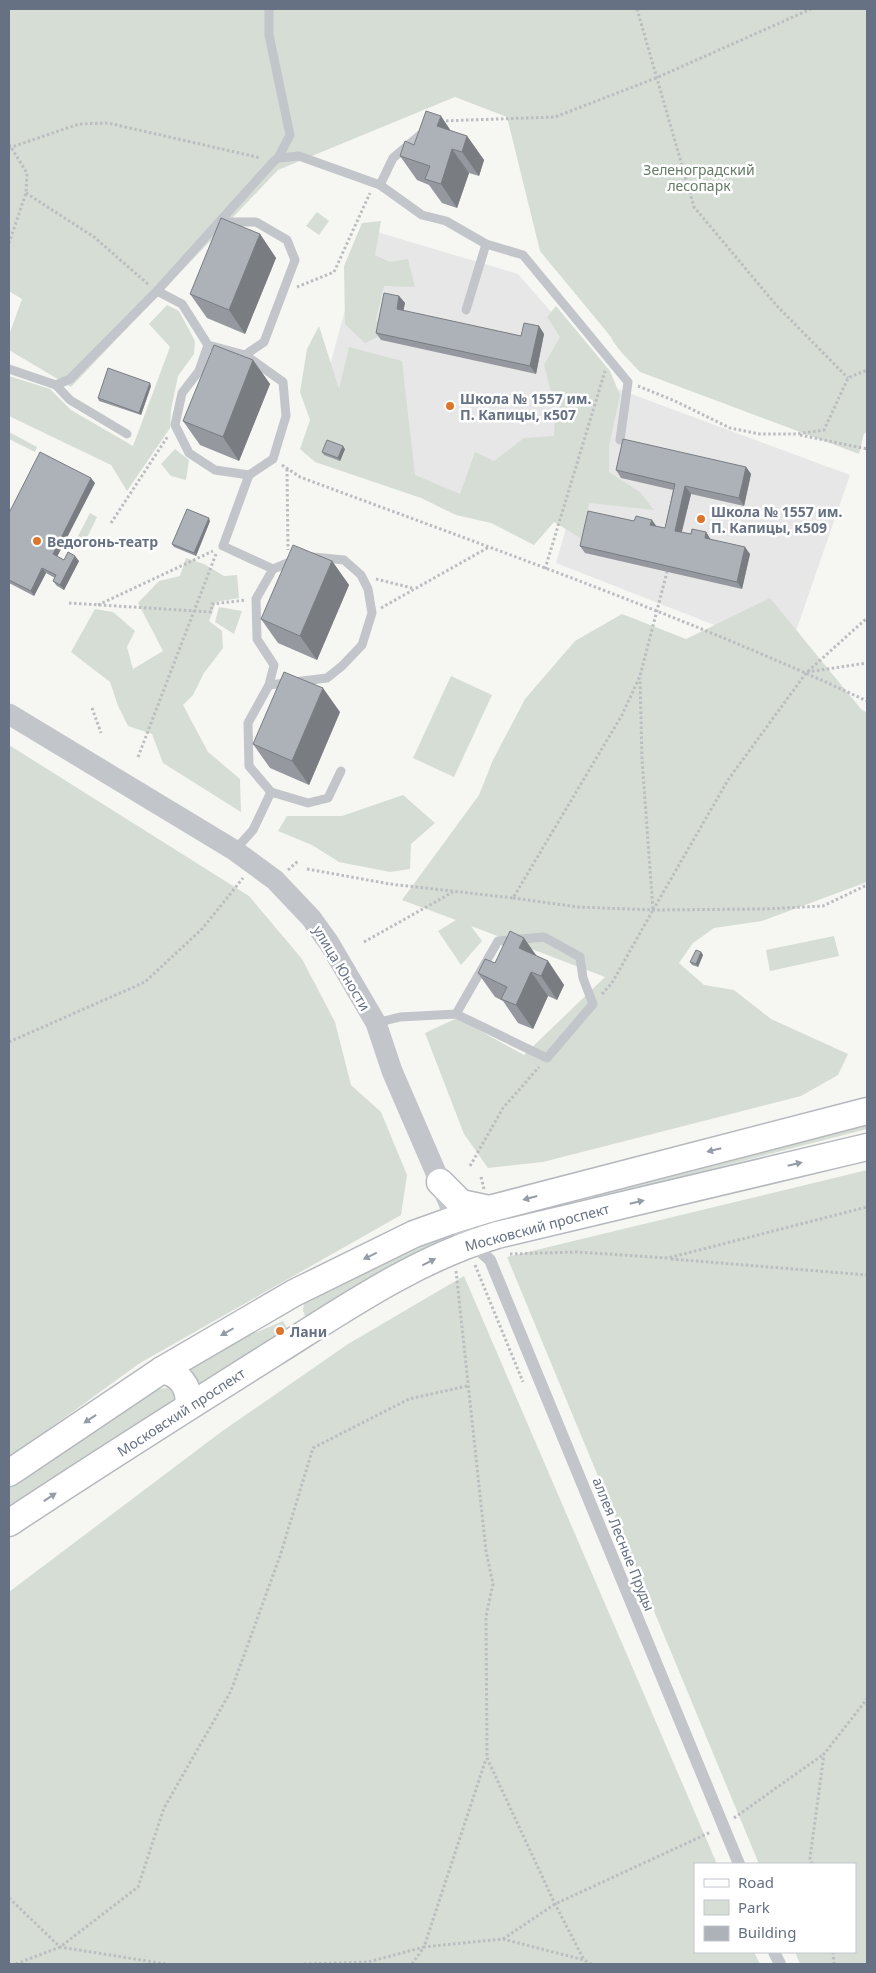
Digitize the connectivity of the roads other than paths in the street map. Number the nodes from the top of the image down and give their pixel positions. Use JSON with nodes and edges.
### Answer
{"nodes":[{"id":1,"x":269,"y":9,"type":"edge"},
{"id":2,"x":437,"y":121,"type":"edge"},
{"id":3,"x":276,"y":159,"type":"junction"},
{"id":4,"x":377,"y":184,"type":"junction"},
{"id":5,"x":220,"y":222,"type":"junction"},
{"id":6,"x":486,"y":244,"type":"junction"},
{"id":7,"x":157,"y":291,"type":"junction"},
{"id":8,"x":466,"y":310,"type":"dead end"},
{"id":9,"x":208,"y":345,"type":"junction"},
{"id":10,"x":245,"y":355,"type":"junction"},
{"id":11,"x":9,"y":369,"type":"edge"},
{"id":12,"x":56,"y":385,"type":"junction"},
{"id":13,"x":128,"y":434,"type":"dead end"},
{"id":14,"x":620,"y":440,"type":"dead end"},
{"id":15,"x":249,"y":475,"type":"junction"},
{"id":16,"x":273,"y":569,"type":"junction"},
{"id":17,"x":269,"y":685,"type":"junction"},
{"id":18,"x":9,"y":714,"type":"edge"},
{"id":19,"x":342,"y":771,"type":"dead end"},
{"id":20,"x":271,"y":792,"type":"junction"},
{"id":21,"x":234,"y":850,"type":"junction"},
{"id":22,"x":456,"y":1014,"type":"junction"},
{"id":23,"x":376,"y":1023,"type":"junction"},
{"id":24,"x":867,"y":1111,"type":"edge"},
{"id":25,"x":867,"y":1147,"type":"edge"},
{"id":26,"x":440,"y":1182,"type":"junction"},
{"id":27,"x":577,"y":1185,"type":"junction"},
{"id":28,"x":490,"y":1209,"type":"junction"},
{"id":29,"x":584,"y":1214,"type":"junction"},
{"id":30,"x":456,"y":1219,"type":"junction"},
{"id":31,"x":422,"y":1232,"type":"junction"},
{"id":32,"x":471,"y":1243,"type":"junction"},
{"id":33,"x":294,"y":1292,"type":"junction"},
{"id":34,"x":309,"y":1331,"type":"junction"},
{"id":35,"x":162,"y":1370,"type":"junction"},
{"id":36,"x":190,"y":1406,"type":"junction"},
{"id":37,"x":9,"y":1473,"type":"edge"},
{"id":38,"x":9,"y":1523,"type":"edge"},
{"id":39,"x":739,"y":1863,"type":"edge"}],
"edges":[{"from":1,"to":3,"type":"lane"},
{"from":2,"to":4,"type":"lane"},
{"from":3,"to":4,"type":"lane"},
{"from":3,"to":5,"type":"lane"},
{"from":4,"to":6,"type":"lane"},
{"from":5,"to":7,"type":"lane"},
{"from":5,"to":10,"type":"lane"},
{"from":6,"to":8,"type":"lane"},
{"from":6,"to":14,"type":"lane"},
{"from":7,"to":9,"type":"lane"},
{"from":7,"to":12,"type":"lane"},
{"from":9,"to":10,"type":"lane"},
{"from":9,"to":15,"type":"lane"},
{"from":10,"to":15,"type":"lane"},
{"from":11,"to":12,"type":"lane"},
{"from":12,"to":13,"type":"lane"},
{"from":15,"to":16,"type":"lane"},
{"from":16,"to":17,"type":"lane"},
{"from":16,"to":17,"type":"lane"},
{"from":17,"to":20,"type":"lane"},
{"from":18,"to":21,"type":"street","name":"улица Юности"},
{"from":19,"to":20,"type":"lane"},
{"from":20,"to":21,"type":"lane"},
{"from":21,"to":23,"type":"street","name":"улица Юности"},
{"from":22,"to":22,"type":"lane"},
{"from":22,"to":23,"type":"lane"},
{"from":23,"to":26,"type":"street","name":"улица Юности"},
{"from":24,"to":27,"type":"main road","name":"Московский проспект","one_way":true},
{"from":29,"to":25,"type":"main road","name":"Московский проспект","one_way":true},
{"from":26,"to":28,"type":"main road"},
{"from":26,"to":30,"type":"street","name":"улица Юности"},
{"from":26,"to":31,"type":"street"},
{"from":27,"to":28,"type":"main road","name":"Московский проспект","one_way":true},
{"from":27,"to":29,"type":"main road"},
{"from":28,"to":30,"type":"main road","name":"Московский проспект"},
{"from":29,"to":32,"type":"main road","name":"Московский проспект"},
{"from":30,"to":31,"type":"main road","name":"Московский проспект"},
{"from":30,"to":32,"type":"street","name":"улица Юности"},
{"from":31,"to":33,"type":"main road","name":"Московский проспект","one_way":true},
{"from":34,"to":32,"type":"main road","name":"Московский проспект","one_way":true},
{"from":32,"to":39,"type":"street","name":"аллея Лесные Пруды"},
{"from":33,"to":34,"type":"main road"},
{"from":33,"to":35,"type":"main road","name":"Московский проспект","one_way":true},
{"from":34,"to":36,"type":"main road","name":"Московский проспект"},
{"from":35,"to":36,"type":"main road"},
{"from":35,"to":37,"type":"main road","name":"Московский проспект","one_way":true},
{"from":38,"to":36,"type":"main road","name":"Московский проспект","one_way":true}]}
